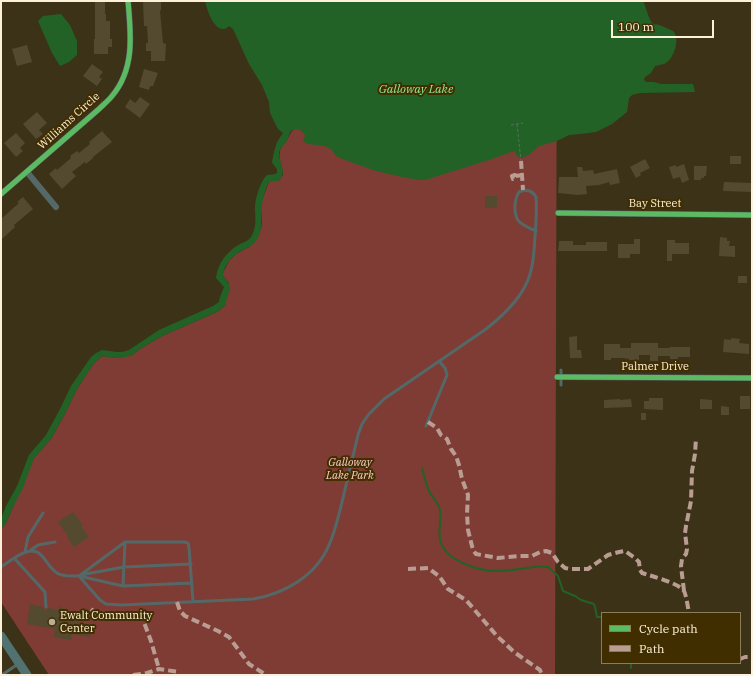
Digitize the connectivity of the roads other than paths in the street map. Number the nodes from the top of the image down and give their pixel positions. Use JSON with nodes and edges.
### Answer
{"nodes":[{"id":1,"x":128,"y":1,"type":"edge"},
{"id":2,"x":27,"y":172,"type":"junction"},
{"id":3,"x":1,"y":194,"type":"edge"},
{"id":4,"x":56,"y":207,"type":"dead end"},
{"id":5,"x":558,"y":213,"type":"dead end"},
{"id":6,"x":752,"y":215,"type":"edge"},
{"id":7,"x":536,"y":231,"type":"junction"},
{"id":8,"x":439,"y":361,"type":"junction"},
{"id":9,"x":560,"y":375,"type":"joint"},
{"id":10,"x":752,"y":378,"type":"edge"},
{"id":11,"x":561,"y":385,"type":"dead end"},
{"id":12,"x":426,"y":426,"type":"dead end"},
{"id":13,"x":43,"y":513,"type":"dead end"},
{"id":14,"x":55,"y":542,"type":"dead end"},
{"id":15,"x":125,"y":542,"type":"junction"},
{"id":16,"x":31,"y":550,"type":"junction"},
{"id":17,"x":24,"y":552,"type":"junction"},
{"id":18,"x":14,"y":558,"type":"junction"},
{"id":19,"x":190,"y":564,"type":"junction"},
{"id":20,"x":1,"y":567,"type":"edge"},
{"id":21,"x":124,"y":567,"type":"junction"},
{"id":22,"x":79,"y":576,"type":"junction"},
{"id":23,"x":192,"y":583,"type":"junction"},
{"id":24,"x":123,"y":586,"type":"junction"},
{"id":25,"x":193,"y":601,"type":"junction"},
{"id":26,"x":46,"y":607,"type":"dead end"},
{"id":27,"x":1,"y":636,"type":"edge"},
{"id":28,"x":19,"y":663,"type":"junction"},
{"id":29,"x":2,"y":675,"type":"edge"},
{"id":30,"x":27,"y":675,"type":"edge"}],
"edges":[{"from":1,"to":2,"type":"street","name":"Williams Circle"},
{"from":2,"to":3,"type":"street","name":"Williams Circle"},
{"from":2,"to":4,"type":"street"},
{"from":5,"to":6,"type":"street","name":"Bay Street"},
{"from":7,"to":7,"type":"lane"},
{"from":7,"to":8,"type":"lane"},
{"from":8,"to":12,"type":"lane"},
{"from":8,"to":25,"type":"lane"},
{"from":9,"to":10,"type":"street","name":"Palmer Drive"},
{"from":9,"to":11,"type":"lane"},
{"from":13,"to":17,"type":"lane"},
{"from":14,"to":16,"type":"lane"},
{"from":15,"to":19,"type":"lane"},
{"from":15,"to":21,"type":"lane"},
{"from":15,"to":22,"type":"lane"},
{"from":16,"to":17,"type":"lane"},
{"from":16,"to":22,"type":"lane"},
{"from":17,"to":18,"type":"lane"},
{"from":18,"to":20,"type":"lane"},
{"from":18,"to":26,"type":"lane"},
{"from":19,"to":21,"type":"lane"},
{"from":19,"to":23,"type":"lane"},
{"from":21,"to":22,"type":"lane"},
{"from":21,"to":24,"type":"lane"},
{"from":22,"to":24,"type":"lane"},
{"from":22,"to":25,"type":"lane"},
{"from":23,"to":24,"type":"lane"},
{"from":23,"to":25,"type":"lane"},
{"from":27,"to":28,"type":"main road"},
{"from":28,"to":29,"type":"lane"},
{"from":28,"to":30,"type":"main road"}]}
